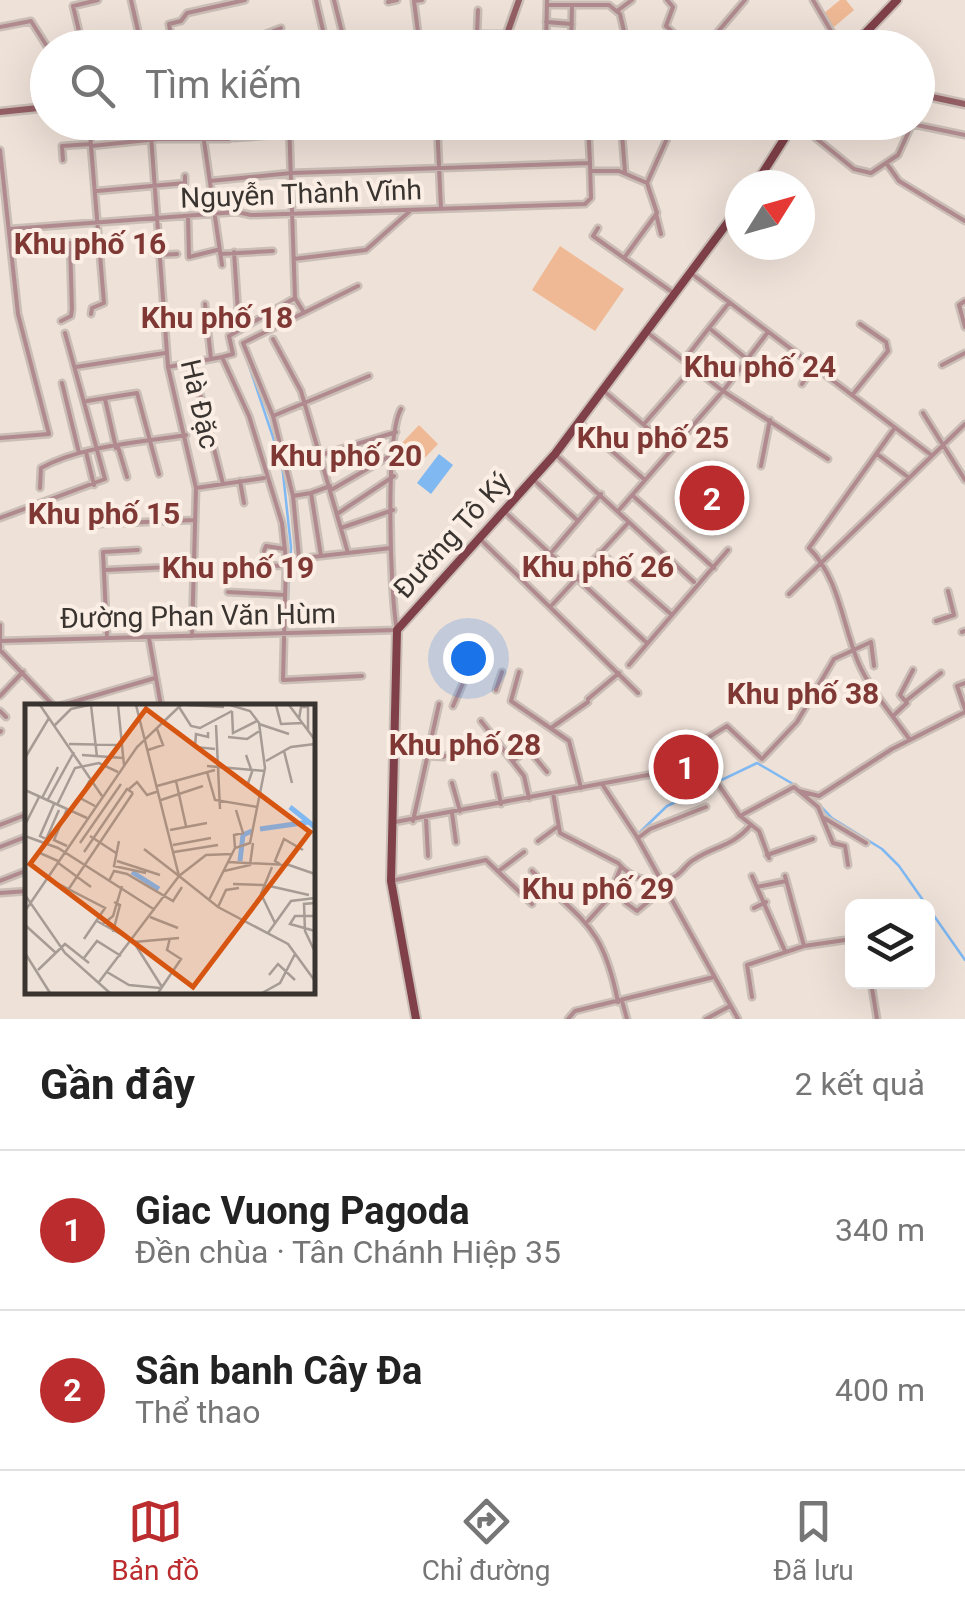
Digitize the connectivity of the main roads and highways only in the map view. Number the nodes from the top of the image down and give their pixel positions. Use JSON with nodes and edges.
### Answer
{"nodes":[{"id":1,"x":519,"y":0,"type":"edge"},
{"id":2,"x":897,"y":0,"type":"edge"},
{"id":3,"x":508,"y":30,"type":"edge"},
{"id":4,"x":868,"y":30,"type":"edge"},
{"id":5,"x":935,"y":98,"type":"edge"},
{"id":6,"x":965,"y":104,"type":"edge"},
{"id":7,"x":30,"y":110,"type":"edge"},
{"id":8,"x":0,"y":112,"type":"edge"},
{"id":9,"x":783,"y":140,"type":"edge"},
{"id":10,"x":764,"y":170,"type":"edge"},
{"id":11,"x":725,"y":227,"type":"edge"},
{"id":12,"x":416,"y":1019,"type":"edge"}],
"edges":[{"from":1,"to":3,"type":"main road"},
{"from":2,"to":4,"type":"main road"},
{"from":5,"to":6,"type":"main road"},
{"from":7,"to":8,"type":"main road"},
{"from":9,"to":10,"type":"main road"},
{"from":11,"to":12,"type":"main road","name":"Đường Tô Ký"}]}
